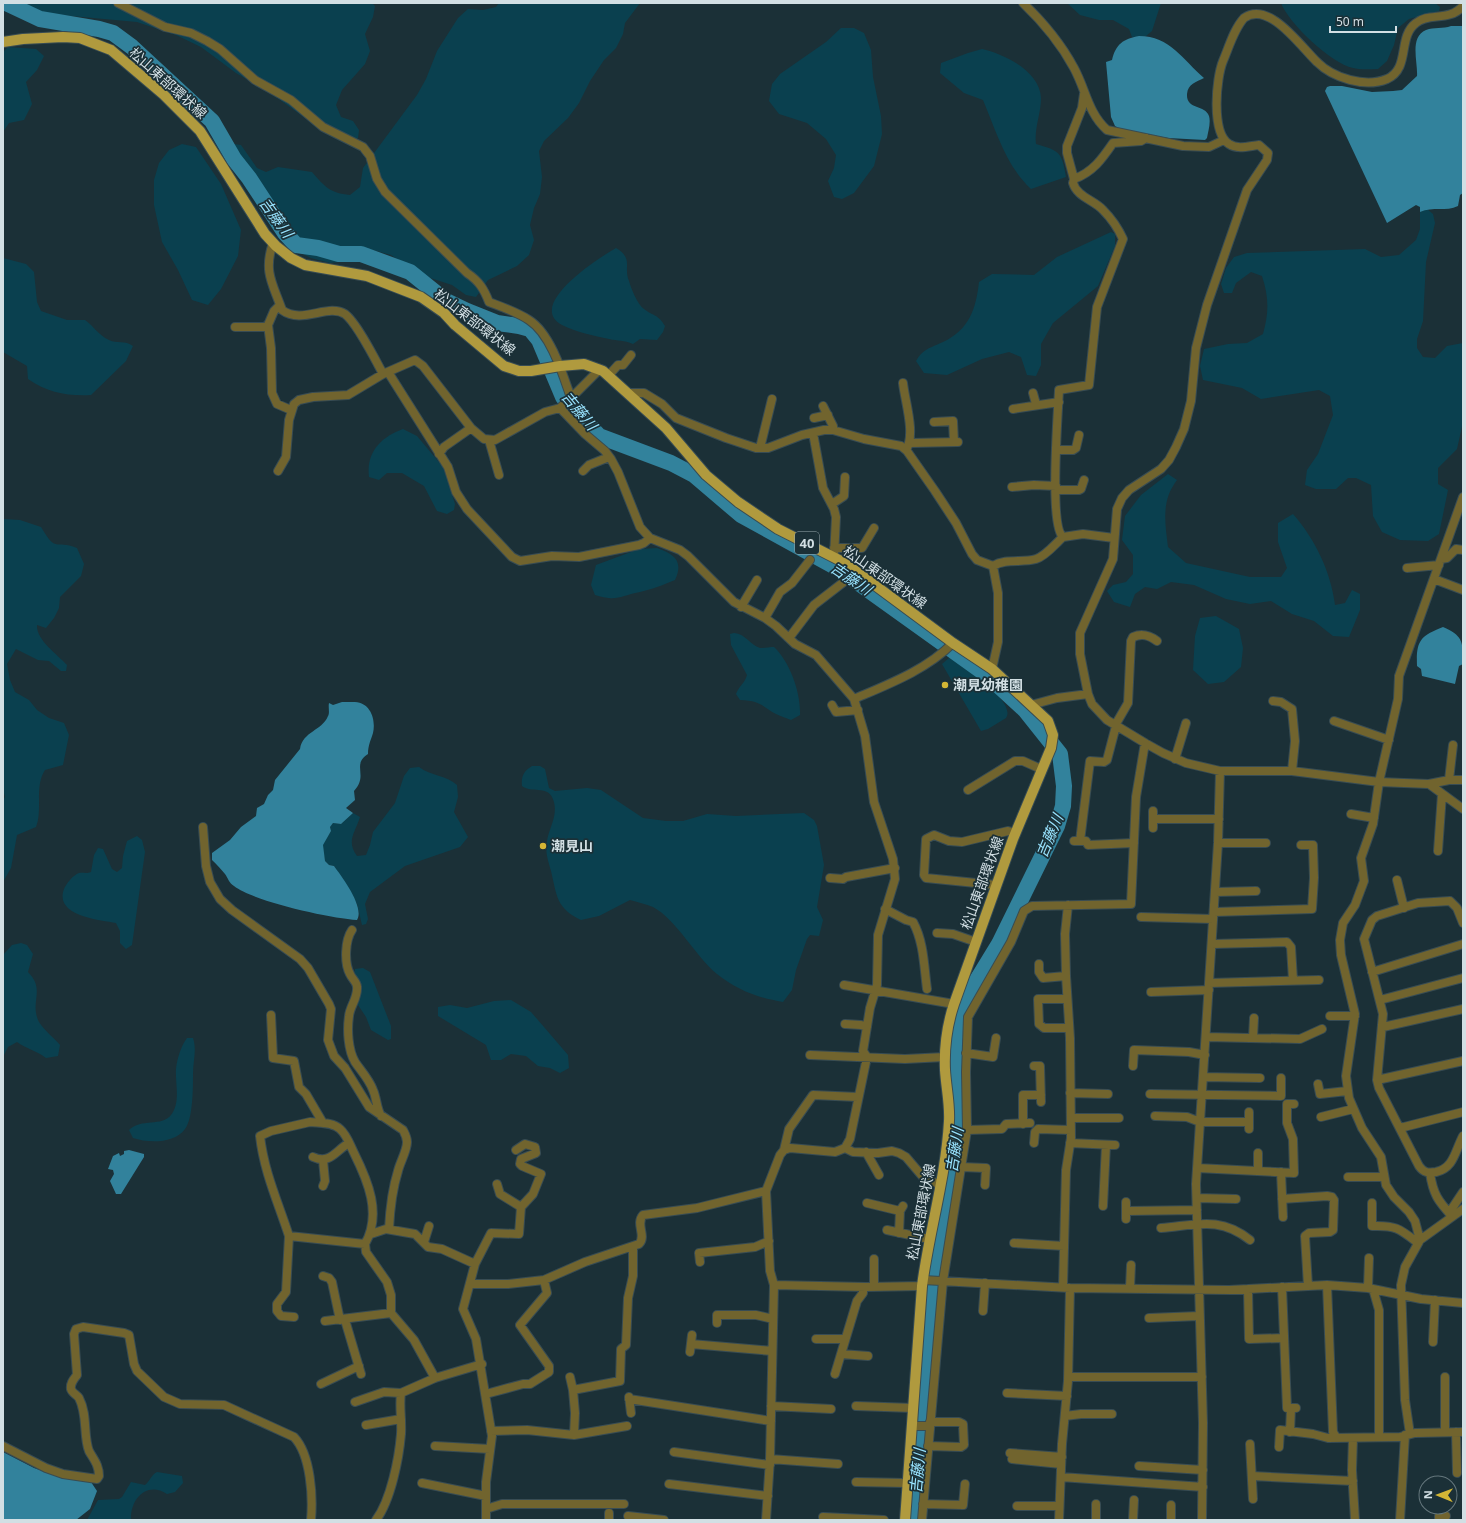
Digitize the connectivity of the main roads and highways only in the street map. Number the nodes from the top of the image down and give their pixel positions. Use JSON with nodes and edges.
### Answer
{"nodes":[{"id":1,"x":3,"y":42,"type":"edge"},
{"id":2,"x":905,"y":1520,"type":"edge"}],
"edges":[{"from":1,"to":2,"type":"main road","name":"松山東部環状線","number":"40"}]}
